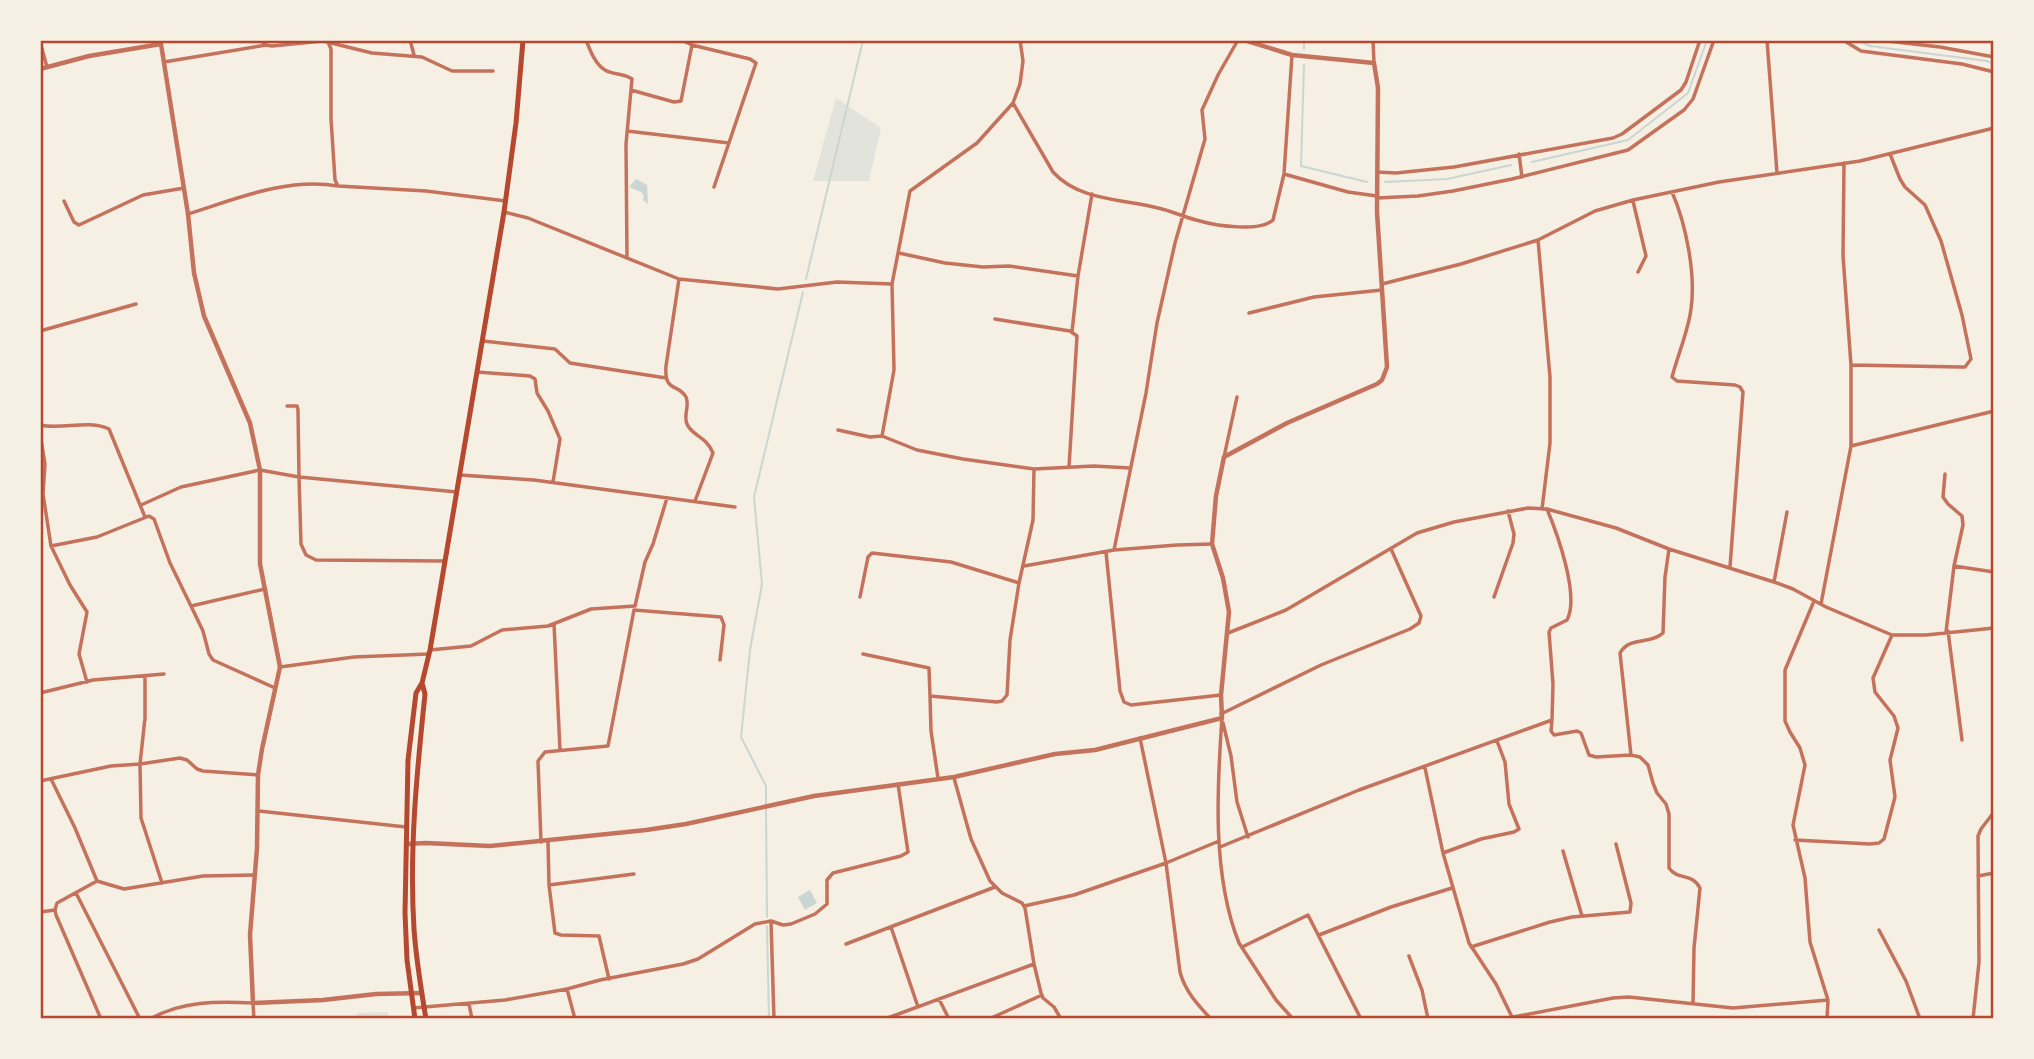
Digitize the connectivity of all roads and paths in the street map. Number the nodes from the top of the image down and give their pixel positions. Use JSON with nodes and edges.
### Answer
{"nodes":[{"id":1,"x":260,"y":40,"type":"edge"},
{"id":2,"x":410,"y":40,"type":"edge"},
{"id":3,"x":523,"y":40,"type":"edge"},
{"id":4,"x":586,"y":40,"type":"edge"},
{"id":5,"x":681,"y":40,"type":"edge"},
{"id":6,"x":1020,"y":40,"type":"edge"},
{"id":7,"x":1238,"y":40,"type":"edge"},
{"id":8,"x":1244,"y":40,"type":"edge"},
{"id":9,"x":1373,"y":40,"type":"edge"},
{"id":10,"x":1700,"y":40,"type":"edge"},
{"id":11,"x":1714,"y":40,"type":"edge"},
{"id":12,"x":1767,"y":40,"type":"edge"},
{"id":13,"x":1843,"y":40,"type":"edge"},
{"id":14,"x":1878,"y":40,"type":"edge"},
{"id":15,"x":40,"y":42,"type":"edge"},
{"id":16,"x":161,"y":42,"type":"edge"},
{"id":17,"x":328,"y":42,"type":"edge"},
{"id":18,"x":692,"y":45,"type":"junction"},
{"id":19,"x":266,"y":46,"type":"junction"},
{"id":20,"x":1292,"y":55,"type":"junction"},
{"id":21,"x":414,"y":56,"type":"junction"},
{"id":22,"x":1994,"y":57,"type":"edge"},
{"id":23,"x":164,"y":62,"type":"junction"},
{"id":24,"x":1374,"y":64,"type":"junction"},
{"id":25,"x":47,"y":67,"type":"junction"},
{"id":26,"x":40,"y":69,"type":"edge"},
{"id":27,"x":493,"y":71,"type":"dead end"},
{"id":28,"x":1994,"y":72,"type":"edge"},
{"id":29,"x":631,"y":90,"type":"junction"},
{"id":30,"x":1013,"y":103,"type":"junction"},
{"id":31,"x":1994,"y":128,"type":"edge"},
{"id":32,"x":627,"y":131,"type":"junction"},
{"id":33,"x":729,"y":143,"type":"junction"},
{"id":34,"x":1890,"y":154,"type":"junction"},
{"id":35,"x":1519,"y":157,"type":"junction"},
{"id":36,"x":1844,"y":163,"type":"junction"},
{"id":37,"x":1377,"y":172,"type":"junction"},
{"id":38,"x":1777,"y":173,"type":"junction"},
{"id":39,"x":1284,"y":174,"type":"junction"},
{"id":40,"x":1522,"y":175,"type":"junction"},
{"id":41,"x":338,"y":186,"type":"junction"},
{"id":42,"x":714,"y":187,"type":"dead end"},
{"id":43,"x":184,"y":188,"type":"junction"},
{"id":44,"x":1672,"y":192,"type":"junction"},
{"id":45,"x":1092,"y":194,"type":"junction"},
{"id":46,"x":1377,"y":197,"type":"junction"},
{"id":47,"x":1633,"y":200,"type":"junction"},
{"id":48,"x":64,"y":201,"type":"dead end"},
{"id":49,"x":506,"y":201,"type":"junction"},
{"id":50,"x":504,"y":212,"type":"junction"},
{"id":51,"x":188,"y":214,"type":"junction"},
{"id":52,"x":1182,"y":215,"type":"junction"},
{"id":53,"x":1538,"y":240,"type":"junction"},
{"id":54,"x":899,"y":253,"type":"junction"},
{"id":55,"x":627,"y":257,"type":"junction"},
{"id":56,"x":1638,"y":272,"type":"dead end"},
{"id":57,"x":1079,"y":276,"type":"junction"},
{"id":58,"x":679,"y":279,"type":"junction"},
{"id":59,"x":892,"y":285,"type":"junction"},
{"id":60,"x":1382,"y":287,"type":"junction"},
{"id":61,"x":136,"y":304,"type":"dead end"},
{"id":62,"x":1250,"y":313,"type":"dead end"},
{"id":63,"x":995,"y":320,"type":"dead end"},
{"id":64,"x":40,"y":331,"type":"edge"},
{"id":65,"x":1072,"y":332,"type":"junction"},
{"id":66,"x":482,"y":341,"type":"junction"},
{"id":67,"x":1851,"y":365,"type":"junction"},
{"id":68,"x":477,"y":372,"type":"junction"},
{"id":69,"x":666,"y":378,"type":"junction"},
{"id":70,"x":1237,"y":397,"type":"dead end"},
{"id":71,"x":287,"y":406,"type":"dead end"},
{"id":72,"x":1994,"y":411,"type":"edge"},
{"id":73,"x":40,"y":425,"type":"edge"},
{"id":74,"x":838,"y":430,"type":"dead end"},
{"id":75,"x":40,"y":433,"type":"edge"},
{"id":76,"x":882,"y":436,"type":"junction"},
{"id":77,"x":1851,"y":446,"type":"junction"},
{"id":78,"x":1224,"y":457,"type":"junction"},
{"id":79,"x":1069,"y":467,"type":"junction"},
{"id":80,"x":1130,"y":468,"type":"junction"},
{"id":81,"x":1034,"y":469,"type":"junction"},
{"id":82,"x":260,"y":470,"type":"junction"},
{"id":83,"x":1945,"y":474,"type":"dead end"},
{"id":84,"x":460,"y":475,"type":"junction"},
{"id":85,"x":299,"y":477,"type":"junction"},
{"id":86,"x":553,"y":482,"type":"junction"},
{"id":87,"x":457,"y":492,"type":"junction"},
{"id":88,"x":42,"y":494,"type":"edge"},
{"id":89,"x":667,"y":498,"type":"junction"},
{"id":90,"x":695,"y":501,"type":"junction"},
{"id":91,"x":141,"y":505,"type":"junction"},
{"id":92,"x":735,"y":507,"type":"dead end"},
{"id":93,"x":1544,"y":509,"type":"junction"},
{"id":94,"x":1508,"y":511,"type":"junction"},
{"id":95,"x":1787,"y":512,"type":"dead end"},
{"id":96,"x":145,"y":517,"type":"junction"},
{"id":97,"x":47,"y":522,"type":"junction"},
{"id":98,"x":40,"y":523,"type":"edge"},
{"id":99,"x":1212,"y":544,"type":"junction"},
{"id":100,"x":51,"y":545,"type":"junction"},
{"id":101,"x":1391,"y":549,"type":"junction"},
{"id":102,"x":1669,"y":549,"type":"junction"},
{"id":103,"x":1114,"y":550,"type":"junction"},
{"id":104,"x":1106,"y":552,"type":"junction"},
{"id":105,"x":445,"y":561,"type":"junction"},
{"id":106,"x":1024,"y":566,"type":"junction"},
{"id":107,"x":1954,"y":566,"type":"junction"},
{"id":108,"x":1730,"y":567,"type":"junction"},
{"id":109,"x":1994,"y":572,"type":"edge"},
{"id":110,"x":1774,"y":582,"type":"junction"},
{"id":111,"x":1018,"y":583,"type":"junction"},
{"id":112,"x":265,"y":589,"type":"junction"},
{"id":113,"x":860,"y":597,"type":"dead end"},
{"id":114,"x":1494,"y":597,"type":"dead end"},
{"id":115,"x":1814,"y":600,"type":"junction"},
{"id":116,"x":1821,"y":604,"type":"junction"},
{"id":117,"x":191,"y":606,"type":"junction"},
{"id":118,"x":634,"y":608,"type":"junction"},
{"id":119,"x":554,"y":624,"type":"junction"},
{"id":120,"x":1994,"y":628,"type":"edge"},
{"id":121,"x":1947,"y":632,"type":"junction"},
{"id":122,"x":1226,"y":634,"type":"junction"},
{"id":123,"x":1892,"y":635,"type":"junction"},
{"id":124,"x":430,"y":652,"type":"junction"},
{"id":125,"x":863,"y":654,"type":"dead end"},
{"id":126,"x":720,"y":660,"type":"dead end"},
{"id":127,"x":280,"y":667,"type":"junction"},
{"id":128,"x":164,"y":674,"type":"dead end"},
{"id":129,"x":145,"y":676,"type":"junction"},
{"id":130,"x":87,"y":682,"type":"junction"},
{"id":131,"x":422,"y":683,"type":"junction"},
{"id":132,"x":275,"y":688,"type":"junction"},
{"id":133,"x":40,"y":693,"type":"edge"},
{"id":134,"x":1221,"y":695,"type":"junction"},
{"id":135,"x":930,"y":696,"type":"junction"},
{"id":136,"x":1221,"y":716,"type":"junction"},
{"id":137,"x":1552,"y":720,"type":"junction"},
{"id":138,"x":1140,"y":738,"type":"junction"},
{"id":139,"x":1962,"y":740,"type":"dead end"},
{"id":140,"x":1497,"y":741,"type":"junction"},
{"id":141,"x":560,"y":750,"type":"junction"},
{"id":142,"x":1631,"y":755,"type":"junction"},
{"id":143,"x":140,"y":764,"type":"junction"},
{"id":144,"x":1425,"y":768,"type":"junction"},
{"id":145,"x":258,"y":775,"type":"junction"},
{"id":146,"x":954,"y":777,"type":"junction"},
{"id":147,"x":938,"y":778,"type":"junction"},
{"id":148,"x":51,"y":779,"type":"junction"},
{"id":149,"x":40,"y":781,"type":"edge"},
{"id":150,"x":898,"y":784,"type":"junction"},
{"id":151,"x":259,"y":811,"type":"junction"},
{"id":152,"x":1994,"y":812,"type":"edge"},
{"id":153,"x":406,"y":827,"type":"junction"},
{"id":154,"x":1248,"y":836,"type":"junction"},
{"id":155,"x":1796,"y":840,"type":"junction"},
{"id":156,"x":548,"y":841,"type":"junction"},
{"id":157,"x":1219,"y":841,"type":"junction"},
{"id":158,"x":541,"y":842,"type":"junction"},
{"id":159,"x":406,"y":844,"type":"junction"},
{"id":160,"x":414,"y":844,"type":"junction"},
{"id":161,"x":1616,"y":844,"type":"dead end"},
{"id":162,"x":1220,"y":847,"type":"junction"},
{"id":163,"x":1563,"y":851,"type":"dead end"},
{"id":164,"x":1443,"y":853,"type":"junction"},
{"id":165,"x":1166,"y":863,"type":"junction"},
{"id":166,"x":1994,"y":873,"type":"edge"},
{"id":167,"x":634,"y":874,"type":"dead end"},
{"id":168,"x":255,"y":875,"type":"junction"},
{"id":169,"x":1978,"y":876,"type":"junction"},
{"id":170,"x":97,"y":881,"type":"junction"},
{"id":171,"x":162,"y":883,"type":"junction"},
{"id":172,"x":549,"y":885,"type":"junction"},
{"id":173,"x":995,"y":887,"type":"junction"},
{"id":174,"x":1452,"y":888,"type":"junction"},
{"id":175,"x":76,"y":892,"type":"junction"},
{"id":176,"x":1024,"y":906,"type":"junction"},
{"id":177,"x":55,"y":909,"type":"junction"},
{"id":178,"x":40,"y":912,"type":"edge"},
{"id":179,"x":1582,"y":916,"type":"junction"},
{"id":180,"x":771,"y":921,"type":"junction"},
{"id":181,"x":891,"y":927,"type":"junction"},
{"id":182,"x":1879,"y":930,"type":"dead end"},
{"id":183,"x":1318,"y":935,"type":"junction"},
{"id":184,"x":846,"y":944,"type":"dead end"},
{"id":185,"x":1242,"y":947,"type":"junction"},
{"id":186,"x":1471,"y":947,"type":"junction"},
{"id":187,"x":1409,"y":956,"type":"dead end"},
{"id":188,"x":1034,"y":964,"type":"junction"},
{"id":189,"x":609,"y":979,"type":"junction"},
{"id":190,"x":567,"y":989,"type":"junction"},
{"id":191,"x":412,"y":993,"type":"junction"},
{"id":192,"x":422,"y":993,"type":"junction"},
{"id":193,"x":1042,"y":995,"type":"junction"},
{"id":194,"x":940,"y":999,"type":"junction"},
{"id":195,"x":1828,"y":1000,"type":"junction"},
{"id":196,"x":253,"y":1003,"type":"junction"},
{"id":197,"x":469,"y":1003,"type":"junction"},
{"id":198,"x":1693,"y":1004,"type":"junction"},
{"id":199,"x":424,"y":1007,"type":"junction"},
{"id":200,"x":918,"y":1007,"type":"junction"},
{"id":201,"x":414,"y":1009,"type":"junction"},
{"id":202,"x":1511,"y":1017,"type":"edge"},
{"id":203,"x":101,"y":1019,"type":"edge"},
{"id":204,"x":140,"y":1019,"type":"edge"},
{"id":205,"x":150,"y":1019,"type":"edge"},
{"id":206,"x":254,"y":1019,"type":"edge"},
{"id":207,"x":415,"y":1019,"type":"edge"},
{"id":208,"x":426,"y":1019,"type":"edge"},
{"id":209,"x":472,"y":1019,"type":"edge"},
{"id":210,"x":575,"y":1019,"type":"edge"},
{"id":211,"x":774,"y":1019,"type":"edge"},
{"id":212,"x":885,"y":1019,"type":"edge"},
{"id":213,"x":949,"y":1019,"type":"edge"},
{"id":214,"x":989,"y":1019,"type":"edge"},
{"id":215,"x":1061,"y":1019,"type":"edge"},
{"id":216,"x":1211,"y":1019,"type":"edge"},
{"id":217,"x":1293,"y":1019,"type":"edge"},
{"id":218,"x":1361,"y":1019,"type":"edge"},
{"id":219,"x":1429,"y":1019,"type":"edge"},
{"id":220,"x":1503,"y":1019,"type":"edge"},
{"id":221,"x":1827,"y":1019,"type":"edge"},
{"id":222,"x":1920,"y":1019,"type":"edge"},
{"id":223,"x":1973,"y":1019,"type":"edge"}],
"edges":[{"from":1,"to":19,"type":"street"},
{"from":2,"to":21,"type":"street"},
{"from":3,"to":49,"type":"highway"},
{"from":4,"to":29,"type":"street"},
{"from":5,"to":18,"type":"street"},
{"from":6,"to":30,"type":"street"},
{"from":7,"to":52,"type":"street"},
{"from":8,"to":20,"type":"street"},
{"from":9,"to":24,"type":"street"},
{"from":10,"to":35,"type":"street"},
{"from":11,"to":40,"type":"street"},
{"from":12,"to":38,"type":"street"},
{"from":13,"to":28,"type":"street"},
{"from":14,"to":22,"type":"street"},
{"from":15,"to":25,"type":"street"},
{"from":16,"to":23,"type":"street"},
{"from":16,"to":25,"type":"street"},
{"from":17,"to":19,"type":"street"},
{"from":17,"to":21,"type":"street"},
{"from":17,"to":41,"type":"street"},
{"from":18,"to":29,"type":"street"},
{"from":18,"to":33,"type":"street"},
{"from":19,"to":23,"type":"street"},
{"from":20,"to":24,"type":"street"},
{"from":20,"to":39,"type":"street"},
{"from":21,"to":27,"type":"street"},
{"from":23,"to":43,"type":"street"},
{"from":24,"to":37,"type":"street"},
{"from":25,"to":26,"type":"street"},
{"from":29,"to":32,"type":"street"},
{"from":30,"to":45,"type":"street"},
{"from":30,"to":54,"type":"street"},
{"from":31,"to":34,"type":"street"},
{"from":32,"to":33,"type":"street"},
{"from":32,"to":55,"type":"street"},
{"from":33,"to":42,"type":"street"},
{"from":34,"to":36,"type":"street"},
{"from":34,"to":67,"type":"street"},
{"from":35,"to":37,"type":"street"},
{"from":35,"to":40,"type":"street"},
{"from":36,"to":38,"type":"street"},
{"from":36,"to":67,"type":"street"},
{"from":37,"to":46,"type":"street"},
{"from":38,"to":44,"type":"street"},
{"from":39,"to":46,"type":"street"},
{"from":39,"to":52,"type":"street"},
{"from":40,"to":46,"type":"street"},
{"from":41,"to":49,"type":"street"},
{"from":41,"to":51,"type":"street"},
{"from":43,"to":48,"type":"street"},
{"from":43,"to":51,"type":"street"},
{"from":44,"to":47,"type":"street"},
{"from":44,"to":108,"type":"street"},
{"from":45,"to":52,"type":"street"},
{"from":45,"to":57,"type":"street"},
{"from":46,"to":60,"type":"street"},
{"from":47,"to":53,"type":"street"},
{"from":47,"to":56,"type":"street"},
{"from":49,"to":50,"type":"highway"},
{"from":50,"to":55,"type":"street"},
{"from":50,"to":66,"type":"highway"},
{"from":51,"to":82,"type":"street"},
{"from":52,"to":80,"type":"street"},
{"from":53,"to":60,"type":"street"},
{"from":53,"to":93,"type":"street"},
{"from":54,"to":57,"type":"street"},
{"from":54,"to":59,"type":"street"},
{"from":55,"to":58,"type":"street"},
{"from":57,"to":65,"type":"street"},
{"from":58,"to":59,"type":"street"},
{"from":58,"to":69,"type":"street"},
{"from":59,"to":76,"type":"street"},
{"from":60,"to":62,"type":"street"},
{"from":60,"to":78,"type":"street"},
{"from":61,"to":64,"type":"street"},
{"from":63,"to":65,"type":"street"},
{"from":65,"to":79,"type":"street"},
{"from":66,"to":68,"type":"highway"},
{"from":66,"to":69,"type":"street"},
{"from":67,"to":77,"type":"street"},
{"from":68,"to":84,"type":"highway"},
{"from":68,"to":86,"type":"street"},
{"from":69,"to":90,"type":"street"},
{"from":70,"to":78,"type":"street"},
{"from":71,"to":85,"type":"street"},
{"from":72,"to":77,"type":"street"},
{"from":73,"to":91,"type":"street"},
{"from":74,"to":76,"type":"street"},
{"from":75,"to":88,"type":"street"},
{"from":76,"to":81,"type":"street"},
{"from":77,"to":116,"type":"street"},
{"from":78,"to":99,"type":"street"},
{"from":79,"to":80,"type":"street"},
{"from":79,"to":81,"type":"street"},
{"from":80,"to":103,"type":"street"},
{"from":81,"to":106,"type":"street"},
{"from":82,"to":85,"type":"street"},
{"from":82,"to":91,"type":"street"},
{"from":82,"to":112,"type":"street"},
{"from":83,"to":107,"type":"street"},
{"from":84,"to":86,"type":"street"},
{"from":84,"to":87,"type":"highway"},
{"from":85,"to":87,"type":"street"},
{"from":85,"to":105,"type":"street"},
{"from":86,"to":89,"type":"street"},
{"from":87,"to":105,"type":"highway"},
{"from":88,"to":97,"type":"street"},
{"from":89,"to":90,"type":"street"},
{"from":89,"to":118,"type":"street"},
{"from":90,"to":92,"type":"street"},
{"from":91,"to":96,"type":"street"},
{"from":93,"to":94,"type":"street"},
{"from":93,"to":102,"type":"street"},
{"from":93,"to":137,"type":"street"},
{"from":94,"to":101,"type":"street"},
{"from":94,"to":114,"type":"street"},
{"from":95,"to":110,"type":"street"},
{"from":96,"to":100,"type":"street"},
{"from":96,"to":117,"type":"street"},
{"from":97,"to":98,"type":"street"},
{"from":97,"to":100,"type":"street"},
{"from":99,"to":103,"type":"street"},
{"from":99,"to":122,"type":"street"},
{"from":100,"to":130,"type":"street"},
{"from":101,"to":122,"type":"street"},
{"from":101,"to":136,"type":"street"},
{"from":102,"to":108,"type":"street"},
{"from":102,"to":142,"type":"street"},
{"from":103,"to":104,"type":"street"},
{"from":104,"to":106,"type":"street"},
{"from":104,"to":134,"type":"street"},
{"from":105,"to":124,"type":"highway"},
{"from":106,"to":111,"type":"street"},
{"from":107,"to":109,"type":"street"},
{"from":107,"to":121,"type":"street"},
{"from":108,"to":110,"type":"street"},
{"from":110,"to":115,"type":"street"},
{"from":111,"to":113,"type":"street"},
{"from":111,"to":135,"type":"street"},
{"from":112,"to":117,"type":"street"},
{"from":112,"to":127,"type":"street"},
{"from":115,"to":116,"type":"street"},
{"from":115,"to":155,"type":"street"},
{"from":116,"to":123,"type":"street"},
{"from":117,"to":132,"type":"street"},
{"from":118,"to":119,"type":"street"},
{"from":118,"to":126,"type":"street"},
{"from":118,"to":141,"type":"street"},
{"from":119,"to":124,"type":"street"},
{"from":119,"to":141,"type":"street"},
{"from":120,"to":121,"type":"street"},
{"from":121,"to":123,"type":"street"},
{"from":121,"to":139,"type":"street"},
{"from":122,"to":134,"type":"street"},
{"from":123,"to":155,"type":"street"},
{"from":124,"to":127,"type":"street"},
{"from":124,"to":131,"type":"highway"},
{"from":125,"to":135,"type":"street"},
{"from":127,"to":132,"type":"street"},
{"from":128,"to":129,"type":"street"},
{"from":129,"to":130,"type":"street"},
{"from":129,"to":143,"type":"street"},
{"from":130,"to":133,"type":"street"},
{"from":131,"to":153,"type":"highway"},
{"from":131,"to":160,"type":"highway"},
{"from":132,"to":145,"type":"street"},
{"from":134,"to":136,"type":"street"},
{"from":135,"to":147,"type":"street"},
{"from":136,"to":138,"type":"street"},
{"from":136,"to":154,"type":"street"},
{"from":136,"to":157,"type":"street"},
{"from":137,"to":140,"type":"street"},
{"from":137,"to":142,"type":"street"},
{"from":138,"to":146,"type":"street"},
{"from":138,"to":165,"type":"street"},
{"from":140,"to":144,"type":"street"},
{"from":140,"to":164,"type":"street"},
{"from":141,"to":158,"type":"street"},
{"from":142,"to":198,"type":"street"},
{"from":143,"to":145,"type":"street"},
{"from":143,"to":148,"type":"street"},
{"from":143,"to":171,"type":"street"},
{"from":144,"to":154,"type":"street"},
{"from":144,"to":164,"type":"street"},
{"from":145,"to":151,"type":"street"},
{"from":146,"to":147,"type":"street"},
{"from":146,"to":173,"type":"street"},
{"from":147,"to":150,"type":"street"},
{"from":148,"to":149,"type":"street"},
{"from":148,"to":170,"type":"street"},
{"from":150,"to":156,"type":"street"},
{"from":150,"to":180,"type":"street"},
{"from":151,"to":153,"type":"street"},
{"from":151,"to":168,"type":"street"},
{"from":152,"to":169,"type":"street"},
{"from":153,"to":159,"type":"highway"},
{"from":154,"to":162,"type":"street"},
{"from":155,"to":195,"type":"street"},
{"from":156,"to":158,"type":"street"},
{"from":156,"to":172,"type":"street"},
{"from":157,"to":162,"type":"street"},
{"from":157,"to":165,"type":"street"},
{"from":158,"to":160,"type":"street"},
{"from":159,"to":160,"type":"street"},
{"from":159,"to":191,"type":"highway"},
{"from":160,"to":192,"type":"highway"},
{"from":161,"to":179,"type":"street"},
{"from":162,"to":185,"type":"street"},
{"from":163,"to":179,"type":"street"},
{"from":164,"to":174,"type":"street"},
{"from":165,"to":176,"type":"street"},
{"from":165,"to":216,"type":"street"},
{"from":166,"to":169,"type":"street"},
{"from":167,"to":172,"type":"street"},
{"from":168,"to":171,"type":"street"},
{"from":168,"to":196,"type":"street"},
{"from":169,"to":223,"type":"street"},
{"from":170,"to":171,"type":"street"},
{"from":170,"to":175,"type":"street"},
{"from":172,"to":189,"type":"street"},
{"from":173,"to":176,"type":"street"},
{"from":173,"to":181,"type":"street"},
{"from":174,"to":183,"type":"street"},
{"from":174,"to":186,"type":"street"},
{"from":175,"to":177,"type":"street"},
{"from":175,"to":204,"type":"street"},
{"from":176,"to":188,"type":"street"},
{"from":177,"to":178,"type":"street"},
{"from":177,"to":203,"type":"street"},
{"from":179,"to":186,"type":"street"},
{"from":180,"to":189,"type":"street"},
{"from":180,"to":211,"type":"street"},
{"from":181,"to":184,"type":"street"},
{"from":181,"to":200,"type":"street"},
{"from":182,"to":222,"type":"street"},
{"from":183,"to":185,"type":"street"},
{"from":183,"to":218,"type":"street"},
{"from":185,"to":217,"type":"street"},
{"from":186,"to":202,"type":"street"},
{"from":187,"to":219,"type":"street"},
{"from":188,"to":193,"type":"street"},
{"from":188,"to":194,"type":"street"},
{"from":189,"to":190,"type":"street"},
{"from":190,"to":197,"type":"street"},
{"from":190,"to":210,"type":"street"},
{"from":191,"to":192,"type":"street"},
{"from":191,"to":196,"type":"street"},
{"from":191,"to":201,"type":"highway"},
{"from":192,"to":199,"type":"highway"},
{"from":193,"to":214,"type":"street"},
{"from":193,"to":215,"type":"street"},
{"from":194,"to":200,"type":"street"},
{"from":194,"to":213,"type":"street"},
{"from":195,"to":198,"type":"street"},
{"from":195,"to":221,"type":"street"},
{"from":196,"to":205,"type":"street"},
{"from":196,"to":206,"type":"street"},
{"from":197,"to":199,"type":"street"},
{"from":197,"to":209,"type":"street"},
{"from":198,"to":202,"type":"street"},
{"from":199,"to":201,"type":"street"},
{"from":199,"to":208,"type":"highway"},
{"from":200,"to":212,"type":"street"},
{"from":201,"to":207,"type":"highway"},
{"from":202,"to":220,"type":"street"}]}
